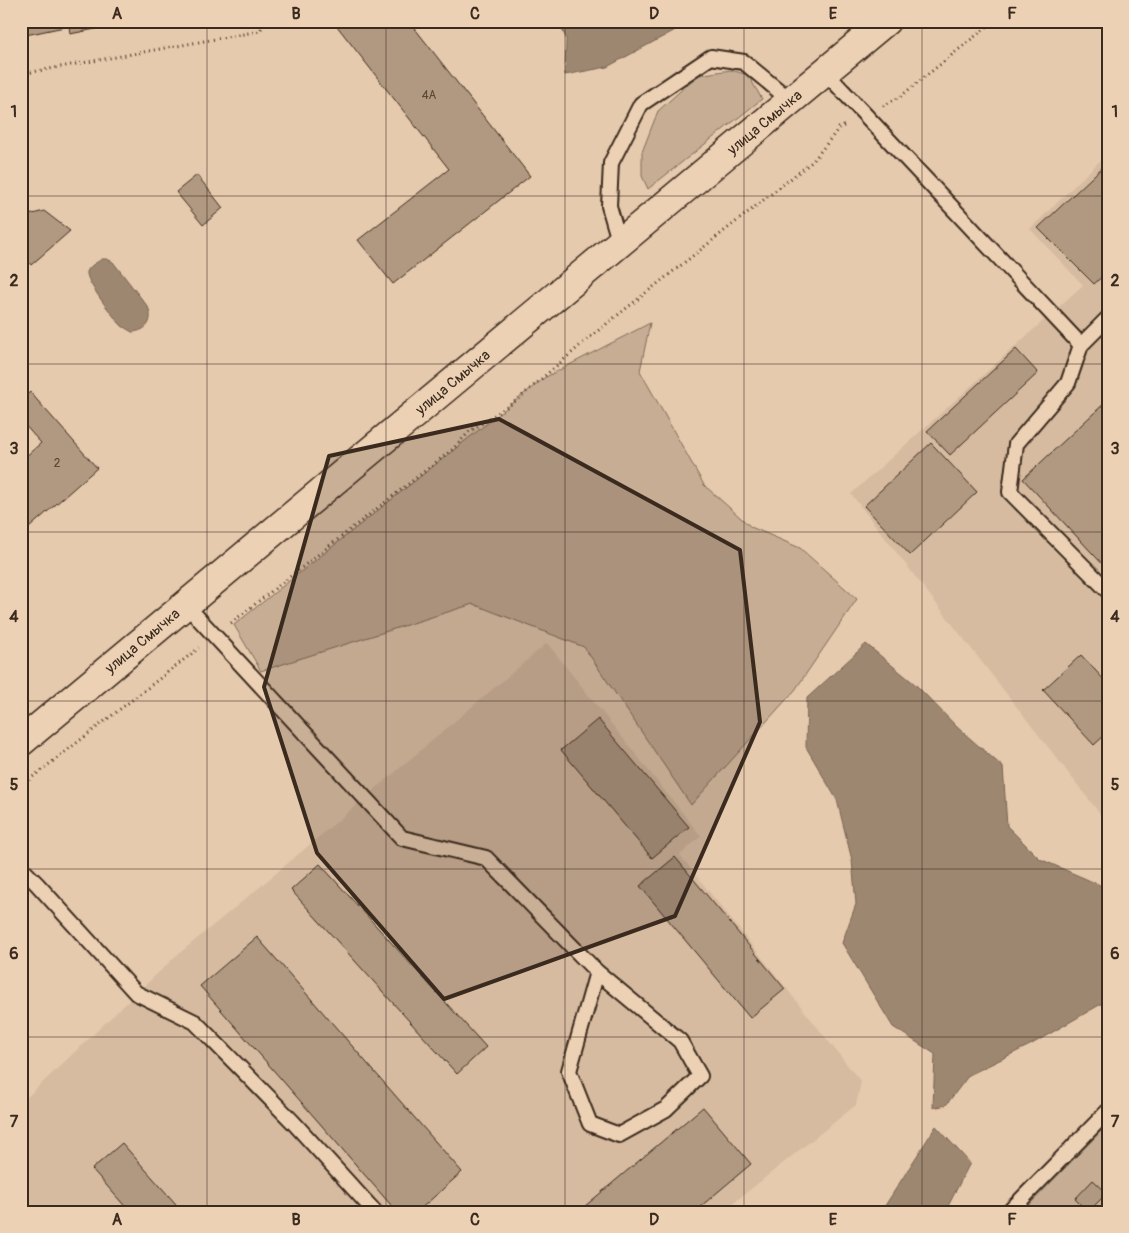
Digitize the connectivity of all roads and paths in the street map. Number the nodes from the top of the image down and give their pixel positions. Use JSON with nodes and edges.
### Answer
{"nodes":[{"id":1,"x":265,"y":21,"type":"edge"},
{"id":2,"x":886,"y":21,"type":"edge"},
{"id":3,"x":994,"y":21,"type":"edge"},
{"id":4,"x":825,"y":72,"type":"junction"},
{"id":5,"x":21,"y":74,"type":"edge"},
{"id":6,"x":791,"y":101,"type":"junction"},
{"id":7,"x":865,"y":115,"type":"junction"},
{"id":8,"x":620,"y":244,"type":"junction"},
{"id":9,"x":1108,"y":318,"type":"edge"},
{"id":10,"x":1081,"y":345,"type":"junction"},
{"id":11,"x":1108,"y":591,"type":"edge"},
{"id":12,"x":186,"y":604,"type":"junction"},
{"id":13,"x":216,"y":636,"type":"junction"},
{"id":14,"x":21,"y":742,"type":"edge"},
{"id":15,"x":21,"y":786,"type":"edge"},
{"id":16,"x":21,"y":868,"type":"edge"},
{"id":17,"x":597,"y":972,"type":"junction"},
{"id":18,"x":1108,"y":1112,"type":"edge"},
{"id":19,"x":375,"y":1212,"type":"edge"},
{"id":20,"x":1008,"y":1212,"type":"edge"}],
"edges":[{"from":1,"to":5,"type":"path"},
{"from":2,"to":4,"type":"street","name":"улица Смычка"},
{"from":3,"to":7,"type":"path"},
{"from":4,"to":6,"type":"street","name":"улица Смычка"},
{"from":4,"to":7,"type":"lane"},
{"from":6,"to":8,"type":"street","name":"улица Смычка"},
{"from":6,"to":8,"type":"lane"},
{"from":7,"to":10,"type":"lane"},
{"from":7,"to":13,"type":"path"},
{"from":8,"to":12,"type":"street","name":"улица Смычка"},
{"from":9,"to":10,"type":"lane"},
{"from":10,"to":11,"type":"lane"},
{"from":12,"to":13,"type":"lane"},
{"from":12,"to":14,"type":"street","name":"улица Смычка"},
{"from":13,"to":15,"type":"path"},
{"from":13,"to":17,"type":"lane"},
{"from":16,"to":19,"type":"lane"},
{"from":17,"to":17,"type":"lane"},
{"from":18,"to":20,"type":"lane"}]}
